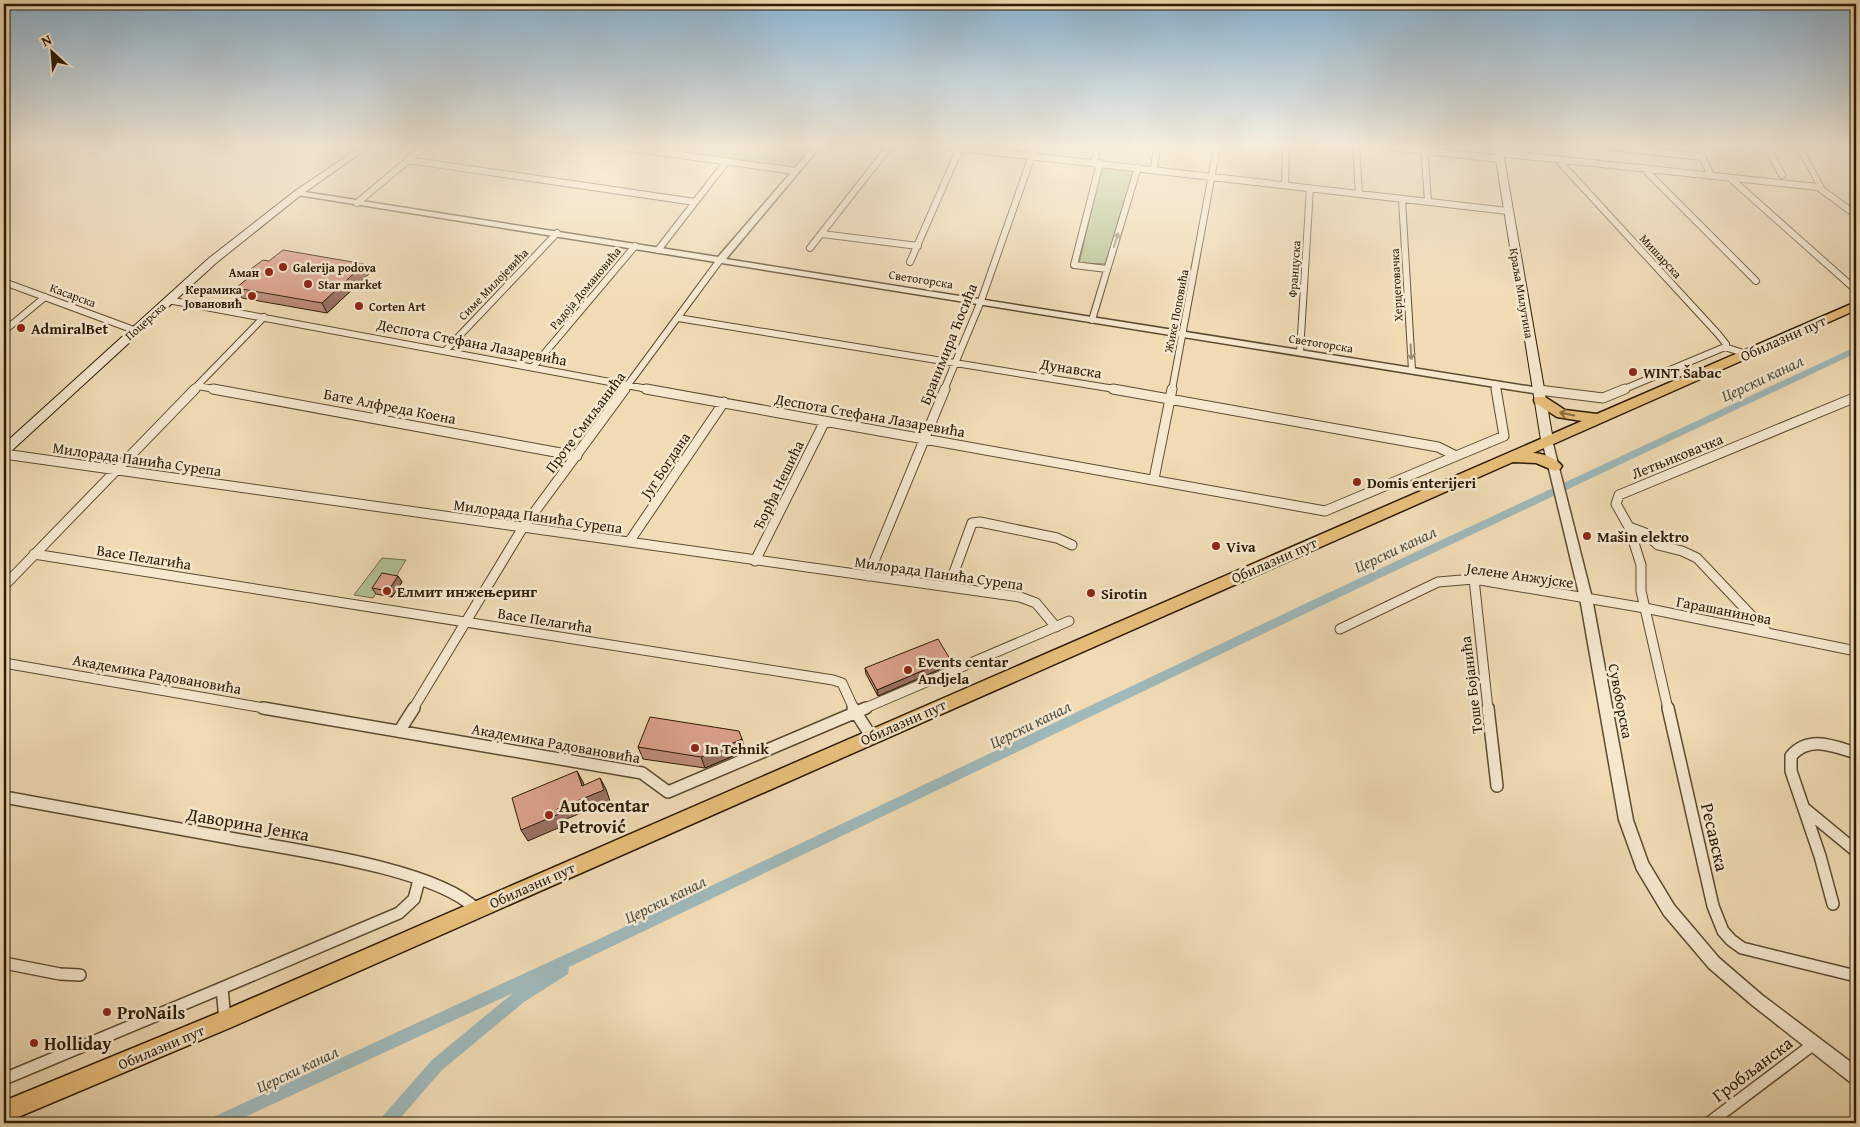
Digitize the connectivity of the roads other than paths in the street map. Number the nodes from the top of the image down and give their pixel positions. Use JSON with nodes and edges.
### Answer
{"nodes":[{"id":1,"x":1402,"y":199,"type":"edge"},
{"id":2,"x":290,"y":200,"type":"edge"},
{"id":3,"x":341,"y":200,"type":"edge"},
{"id":4,"x":360,"y":200,"type":"edge"},
{"id":5,"x":679,"y":200,"type":"edge"},
{"id":6,"x":697,"y":200,"type":"edge"},
{"id":7,"x":771,"y":200,"type":"edge"},
{"id":8,"x":848,"y":200,"type":"edge"},
{"id":9,"x":938,"y":200,"type":"edge"},
{"id":10,"x":1017,"y":200,"type":"edge"},
{"id":11,"x":1089,"y":200,"type":"edge"},
{"id":12,"x":1128,"y":200,"type":"edge"},
{"id":13,"x":1209,"y":200,"type":"edge"},
{"id":14,"x":1309,"y":200,"type":"edge"},
{"id":15,"x":1410,"y":200,"type":"edge"},
{"id":16,"x":1506,"y":200,"type":"edge"},
{"id":17,"x":1594,"y":200,"type":"edge"},
{"id":18,"x":1675,"y":200,"type":"edge"},
{"id":19,"x":1754,"y":200,"type":"edge"},
{"id":20,"x":1836,"y":200,"type":"edge"},
{"id":21,"x":1428,"y":201,"type":"joint"},
{"id":22,"x":357,"y":202,"type":"junction"},
{"id":23,"x":695,"y":202,"type":"junction"},
{"id":24,"x":1508,"y":211,"type":"junction"},
{"id":25,"x":1856,"y":215,"type":"edge"},
{"id":26,"x":557,"y":233,"type":"junction"},
{"id":27,"x":822,"y":234,"type":"junction"},
{"id":28,"x":635,"y":246,"type":"junction"},
{"id":29,"x":918,"y":246,"type":"junction"},
{"id":30,"x":810,"y":248,"type":"dead end"},
{"id":31,"x":658,"y":250,"type":"junction"},
{"id":32,"x":720,"y":260,"type":"junction"},
{"id":33,"x":910,"y":262,"type":"dead end"},
{"id":34,"x":1107,"y":269,"type":"junction"},
{"id":35,"x":1756,"y":281,"type":"dead end"},
{"id":36,"x":4,"y":282,"type":"edge"},
{"id":37,"x":1856,"y":290,"type":"edge"},
{"id":38,"x":45,"y":297,"type":"junction"},
{"id":39,"x":168,"y":300,"type":"junction"},
{"id":40,"x":981,"y":301,"type":"junction"},
{"id":41,"x":1856,"y":306,"type":"edge"},
{"id":42,"x":264,"y":317,"type":"junction"},
{"id":43,"x":678,"y":318,"type":"junction"},
{"id":44,"x":1092,"y":320,"type":"junction"},
{"id":45,"x":134,"y":330,"type":"junction"},
{"id":46,"x":4,"y":331,"type":"edge"},
{"id":47,"x":1183,"y":334,"type":"junction"},
{"id":48,"x":1725,"y":347,"type":"junction"},
{"id":49,"x":445,"y":351,"type":"junction"},
{"id":50,"x":1300,"y":352,"type":"junction"},
{"id":51,"x":1746,"y":354,"type":"junction"},
{"id":52,"x":955,"y":363,"type":"junction"},
{"id":53,"x":533,"y":367,"type":"junction"},
{"id":54,"x":1412,"y":370,"type":"junction"},
{"id":55,"x":1495,"y":384,"type":"junction"},
{"id":56,"x":630,"y":385,"type":"junction"},
{"id":57,"x":197,"y":386,"type":"junction"},
{"id":58,"x":1540,"y":394,"type":"junction"},
{"id":59,"x":1856,"y":397,"type":"edge"},
{"id":60,"x":1170,"y":398,"type":"junction"},
{"id":61,"x":724,"y":402,"type":"junction"},
{"id":62,"x":1597,"y":418,"type":"junction"},
{"id":63,"x":825,"y":421,"type":"junction"},
{"id":64,"x":923,"y":440,"type":"junction"},
{"id":65,"x":1547,"y":440,"type":"junction"},
{"id":66,"x":4,"y":453,"type":"edge"},
{"id":67,"x":577,"y":456,"type":"junction"},
{"id":68,"x":1456,"y":456,"type":"junction"},
{"id":69,"x":1509,"y":456,"type":"junction"},
{"id":70,"x":1556,"y":468,"type":"junction"},
{"id":71,"x":115,"y":469,"type":"junction"},
{"id":72,"x":1154,"y":480,"type":"junction"},
{"id":73,"x":1629,"y":526,"type":"junction"},
{"id":74,"x":522,"y":528,"type":"junction"},
{"id":75,"x":48,"y":539,"type":"junction"},
{"id":76,"x":629,"y":542,"type":"junction"},
{"id":77,"x":1072,"y":544,"type":"dead end"},
{"id":78,"x":34,"y":554,"type":"junction"},
{"id":79,"x":46,"y":556,"type":"junction"},
{"id":80,"x":755,"y":561,"type":"junction"},
{"id":81,"x":23,"y":566,"type":"junction"},
{"id":82,"x":868,"y":576,"type":"junction"},
{"id":83,"x":1474,"y":579,"type":"junction"},
{"id":84,"x":4,"y":586,"type":"edge"},
{"id":85,"x":949,"y":586,"type":"junction"},
{"id":86,"x":1586,"y":598,"type":"junction"},
{"id":87,"x":1645,"y":608,"type":"junction"},
{"id":88,"x":464,"y":621,"type":"junction"},
{"id":89,"x":1069,"y":621,"type":"dead end"},
{"id":90,"x":1056,"y":626,"type":"junction"},
{"id":91,"x":1340,"y":629,"type":"dead end"},
{"id":92,"x":1768,"y":633,"type":"junction"},
{"id":93,"x":1856,"y":651,"type":"edge"},
{"id":94,"x":4,"y":663,"type":"edge"},
{"id":95,"x":855,"y":712,"type":"junction"},
{"id":96,"x":400,"y":730,"type":"junction"},
{"id":97,"x":871,"y":736,"type":"junction"},
{"id":98,"x":1856,"y":752,"type":"edge"},
{"id":99,"x":1497,"y":786,"type":"dead end"},
{"id":100,"x":4,"y":798,"type":"edge"},
{"id":101,"x":1804,"y":809,"type":"junction"},
{"id":102,"x":1856,"y":851,"type":"edge"},
{"id":103,"x":423,"y":884,"type":"junction"},
{"id":104,"x":1833,"y":904,"type":"dead end"},
{"id":105,"x":476,"y":909,"type":"junction"},
{"id":106,"x":4,"y":964,"type":"edge"},
{"id":107,"x":80,"y":976,"type":"dead end"},
{"id":108,"x":1856,"y":976,"type":"edge"},
{"id":109,"x":222,"y":988,"type":"junction"},
{"id":110,"x":225,"y":1020,"type":"junction"},
{"id":111,"x":1815,"y":1043,"type":"junction"},
{"id":112,"x":1856,"y":1076,"type":"edge"},
{"id":113,"x":4,"y":1079,"type":"edge"},
{"id":114,"x":4,"y":1112,"type":"edge"},
{"id":115,"x":1709,"y":1123,"type":"edge"}],
"edges":[{"from":1,"to":54,"type":"street","name":"Херцеговачка","one_way":true},
{"from":2,"to":39,"type":"main road","name":"Поцерска"},
{"from":3,"to":22,"type":"street","name":"Светогорска"},
{"from":4,"to":22,"type":"street"},
{"from":5,"to":23,"type":"street"},
{"from":6,"to":23,"type":"street"},
{"from":7,"to":32,"type":"street","name":"Проте Смиљанића"},
{"from":8,"to":27,"type":"street"},
{"from":9,"to":29,"type":"street"},
{"from":10,"to":40,"type":"street","name":"Бранимира Ћосића"},
{"from":11,"to":34,"type":"street"},
{"from":34,"to":12,"type":"street","one_way":true},
{"from":13,"to":47,"type":"street","name":"Жике Поповића"},
{"from":14,"to":50,"type":"street","name":"Француска"},
{"from":15,"to":21,"type":"street"},
{"from":16,"to":24,"type":"main road","name":"Краља Милутина"},
{"from":17,"to":48,"type":"street","name":"Мишарска"},
{"from":18,"to":35,"type":"street"},
{"from":19,"to":37,"type":"street"},
{"from":20,"to":25,"type":"street"},
{"from":21,"to":24,"type":"street"},
{"from":22,"to":26,"type":"street","name":"Светогорска"},
{"from":23,"to":31,"type":"street"},
{"from":24,"to":58,"type":"main road","name":"Краља Милутина"},
{"from":26,"to":28,"type":"street","name":"Светогорска"},
{"from":26,"to":49,"type":"street","name":"Симе Милојевића"},
{"from":27,"to":29,"type":"street"},
{"from":27,"to":30,"type":"street"},
{"from":28,"to":31,"type":"street","name":"Светогорска"},
{"from":28,"to":53,"type":"street","name":"Радоја Домановића"},
{"from":29,"to":33,"type":"street"},
{"from":31,"to":32,"type":"street","name":"Светогорска"},
{"from":32,"to":40,"type":"street","name":"Светогорска"},
{"from":32,"to":43,"type":"street","name":"Проте Смиљанића"},
{"from":34,"to":44,"type":"street"},
{"from":36,"to":38,"type":"street","name":"Касарска"},
{"from":38,"to":45,"type":"street","name":"Касарска"},
{"from":38,"to":46,"type":"street"},
{"from":39,"to":42,"type":"street","name":"Деспота Стефана Лазаревића"},
{"from":39,"to":45,"type":"main road","name":"Поцерска"},
{"from":40,"to":44,"type":"street","name":"Светогорска"},
{"from":40,"to":52,"type":"street","name":"Бранимира Ћосића"},
{"from":41,"to":51,"type":"main road","name":"Обилазни пут"},
{"from":42,"to":49,"type":"street","name":"Деспота Стефана Лазаревића"},
{"from":42,"to":57,"type":"street"},
{"from":43,"to":52,"type":"street","name":"Дунавска"},
{"from":43,"to":56,"type":"street","name":"Проте Смиљанића"},
{"from":44,"to":47,"type":"street","name":"Светогорска"},
{"from":45,"to":66,"type":"main road","name":"Поцерска"},
{"from":47,"to":50,"type":"street","name":"Светогорска"},
{"from":47,"to":60,"type":"street","name":"Жике Поповића"},
{"from":48,"to":51,"type":"street"},
{"from":48,"to":58,"type":"street"},
{"from":49,"to":53,"type":"street","name":"Деспота Стефана Лазаревића"},
{"from":50,"to":54,"type":"street","name":"Светогорска"},
{"from":51,"to":62,"type":"main road","name":"Обилазни пут"},
{"from":52,"to":60,"type":"street","name":"Дунавска"},
{"from":52,"to":64,"type":"street","name":"Бранимира Ћосића"},
{"from":53,"to":56,"type":"street","name":"Деспота Стефана Лазаревића"},
{"from":54,"to":55,"type":"street","name":"Светогорска"},
{"from":55,"to":58,"type":"street","name":"Светогорска"},
{"from":55,"to":68,"type":"street","name":"Деспота Стефана Лазаревића"},
{"from":56,"to":61,"type":"street","name":"Деспота Стефана Лазаревића"},
{"from":56,"to":67,"type":"street","name":"Проте Смиљанића"},
{"from":57,"to":67,"type":"street","name":"Бате Алфреда Коена"},
{"from":57,"to":71,"type":"street"},
{"from":62,"to":58,"type":"main road","one_way":true},
{"from":58,"to":65,"type":"main road","name":"Краља Милутина"},
{"from":59,"to":73,"type":"street","name":"Летњиковачка"},
{"from":60,"to":68,"type":"street","name":"Дунавска"},
{"from":60,"to":72,"type":"street","name":"Жике Поповића"},
{"from":61,"to":63,"type":"street","name":"Деспота Стефана Лазаревића"},
{"from":61,"to":76,"type":"street","name":"Југ Богдана"},
{"from":62,"to":65,"type":"main road","name":"Обилазни пут"},
{"from":63,"to":64,"type":"street","name":"Деспота Стефана Лазаревића"},
{"from":63,"to":80,"type":"street","name":"Ђорђа Нешића"},
{"from":64,"to":72,"type":"street","name":"Деспота Стефана Лазаревића"},
{"from":64,"to":82,"type":"street","name":"Бранимира Ћосића"},
{"from":65,"to":69,"type":"main road","name":"Обилазни пут"},
{"from":65,"to":70,"type":"street","name":"Сувоборска"},
{"from":66,"to":71,"type":"street","name":"Милорада Панића Сурепа"},
{"from":67,"to":74,"type":"street","name":"Проте Смиљанића"},
{"from":68,"to":72,"type":"street","name":"Деспота Стефана Лазаревића"},
{"from":69,"to":70,"type":"main road"},
{"from":69,"to":97,"type":"main road","name":"Обилазни пут"},
{"from":70,"to":86,"type":"street","name":"Сувоборска"},
{"from":71,"to":74,"type":"street","name":"Милорада Панића Сурепа"},
{"from":71,"to":75,"type":"street"},
{"from":73,"to":87,"type":"street","name":"Летњиковачка"},
{"from":73,"to":92,"type":"street"},
{"from":74,"to":76,"type":"street","name":"Милорада Панића Сурепа"},
{"from":74,"to":88,"type":"street","name":"Проте Смиљанића"},
{"from":75,"to":78,"type":"street"},
{"from":75,"to":79,"type":"street"},
{"from":76,"to":80,"type":"street","name":"Милорада Панића Сурепа"},
{"from":77,"to":85,"type":"street"},
{"from":78,"to":79,"type":"street","name":"Васе Пелагића"},
{"from":78,"to":81,"type":"street"},
{"from":79,"to":81,"type":"street"},
{"from":79,"to":88,"type":"street","name":"Васе Пелагића"},
{"from":80,"to":82,"type":"street","name":"Милорада Панића Сурепа"},
{"from":81,"to":84,"type":"street"},
{"from":82,"to":85,"type":"street","name":"Милорада Панића Сурепа"},
{"from":83,"to":86,"type":"street","name":"Јелене Анжујске"},
{"from":83,"to":91,"type":"street","name":"Јелене Анжујске"},
{"from":83,"to":99,"type":"street","name":"Тоше Бојанића"},
{"from":85,"to":90,"type":"street","name":"Милорада Панића Сурепа"},
{"from":86,"to":87,"type":"street","name":"Гарашанинова"},
{"from":86,"to":111,"type":"street","name":"Сувоборска"},
{"from":87,"to":92,"type":"street","name":"Гарашанинова"},
{"from":87,"to":108,"type":"street","name":"Ресавска"},
{"from":88,"to":95,"type":"street","name":"Васе Пелагића"},
{"from":88,"to":96,"type":"street","name":"Проте Смиљанића"},
{"from":89,"to":90,"type":"street","name":"Академика Радовановића"},
{"from":90,"to":95,"type":"street","name":"Академика Радовановића"},
{"from":92,"to":93,"type":"street","name":"Гарашанинова"},
{"from":94,"to":96,"type":"street","name":"Академика Радовановића"},
{"from":95,"to":96,"type":"street","name":"Академика Радовановића"},
{"from":95,"to":97,"type":"street","name":"Васе Пелагића"},
{"from":97,"to":105,"type":"main road","name":"Обилазни пут"},
{"from":98,"to":101,"type":"street"},
{"from":100,"to":103,"type":"street","name":"Даворина Јенка"},
{"from":101,"to":102,"type":"street"},
{"from":101,"to":104,"type":"street"},
{"from":103,"to":105,"type":"street","name":"Даворина Јенка"},
{"from":103,"to":109,"type":"street"},
{"from":105,"to":110,"type":"main road","name":"Обилазни пут"},
{"from":106,"to":107,"type":"street"},
{"from":109,"to":110,"type":"street"},
{"from":109,"to":113,"type":"street"},
{"from":110,"to":114,"type":"main road","name":"Обилазни пут"},
{"from":111,"to":112,"type":"street","name":"Сувоборска"},
{"from":111,"to":115,"type":"street","name":"Гробљанска"}]}
